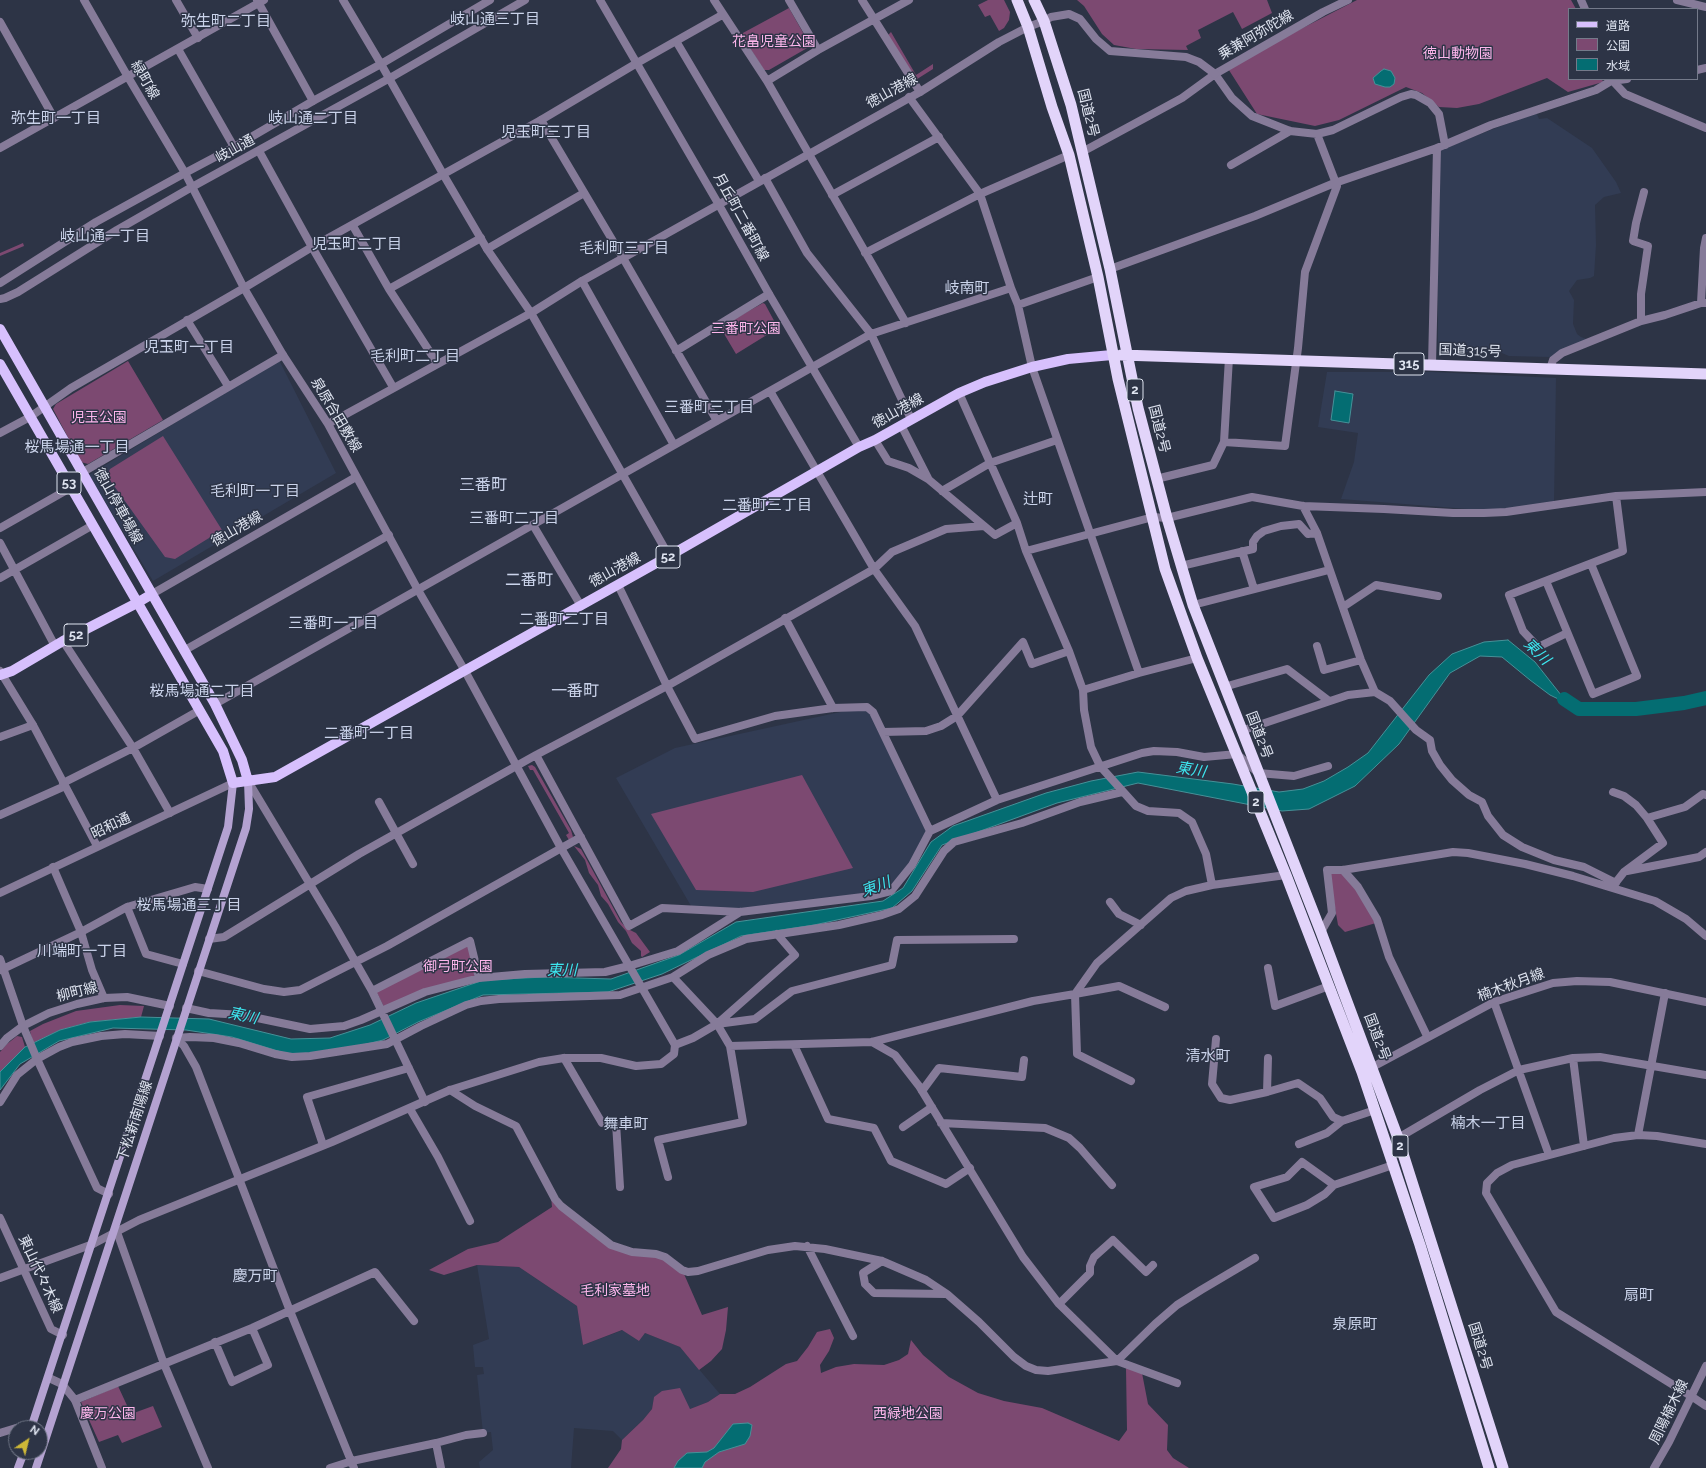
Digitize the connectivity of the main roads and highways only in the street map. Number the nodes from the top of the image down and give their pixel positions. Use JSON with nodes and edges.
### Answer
{"nodes":[{"id":1,"x":1017,"y":0,"type":"edge"},
{"id":2,"x":1034,"y":0,"type":"edge"},
{"id":3,"x":0,"y":329,"type":"edge"},
{"id":4,"x":1128,"y":354,"type":"junction"},
{"id":5,"x":1112,"y":355,"type":"junction"},
{"id":6,"x":0,"y":364,"type":"edge"},
{"id":7,"x":1706,"y":374,"type":"edge"},
{"id":8,"x":152,"y":594,"type":"junction"},
{"id":9,"x":137,"y":603,"type":"junction"},
{"id":10,"x":1,"y":674,"type":"edge"},
{"id":11,"x":248,"y":781,"type":"junction"},
{"id":12,"x":233,"y":783,"type":"junction"},
{"id":13,"x":1274,"y":830,"type":"junction"},
{"id":14,"x":1367,"y":1070,"type":"junction"},
{"id":15,"x":34,"y":1420,"type":"edge"},
{"id":16,"x":36,"y":1468,"type":"edge"},
{"id":17,"x":1489,"y":1468,"type":"edge"},
{"id":18,"x":1503,"y":1468,"type":"edge"}],
"edges":[{"from":1,"to":5,"type":"highway","name":"国道2号","number":"2"},
{"from":2,"to":4,"type":"highway","name":"国道2号","number":"2"},
{"from":3,"to":8,"type":"main road","name":"徳山停車場線","number":"53"},
{"from":4,"to":5,"type":"highway","name":"国道315号","number":"315"},
{"from":4,"to":7,"type":"highway","name":"国道315号","number":"315"},
{"from":4,"to":13,"type":"highway","name":"国道2号","number":"2"},
{"from":5,"to":11,"type":"main road","name":"徳山港線","number":"52"},
{"from":5,"to":13,"type":"highway","name":"国道2号","number":"2"},
{"from":6,"to":9,"type":"main road","number":"53"},
{"from":8,"to":9,"type":"main road","name":"徳山港線","number":"52"},
{"from":8,"to":11,"type":"main road"},
{"from":9,"to":10,"type":"main road","name":"徳山港線","number":"52"},
{"from":9,"to":12,"type":"main road"},
{"from":11,"to":12,"type":"main road","name":"徳山港線","number":"52"},
{"from":11,"to":16,"type":"main road","name":"下松新南陽線"},
{"from":12,"to":15,"type":"main road","name":"下松新南陽線"},
{"from":13,"to":14,"type":"highway","name":"国道2号","number":"2"},
{"from":13,"to":14,"type":"highway","name":"国道2号","number":"2"},
{"from":14,"to":17,"type":"highway","name":"国道2号","number":"2"},
{"from":14,"to":18,"type":"highway","name":"国道2号","number":"2"}]}
